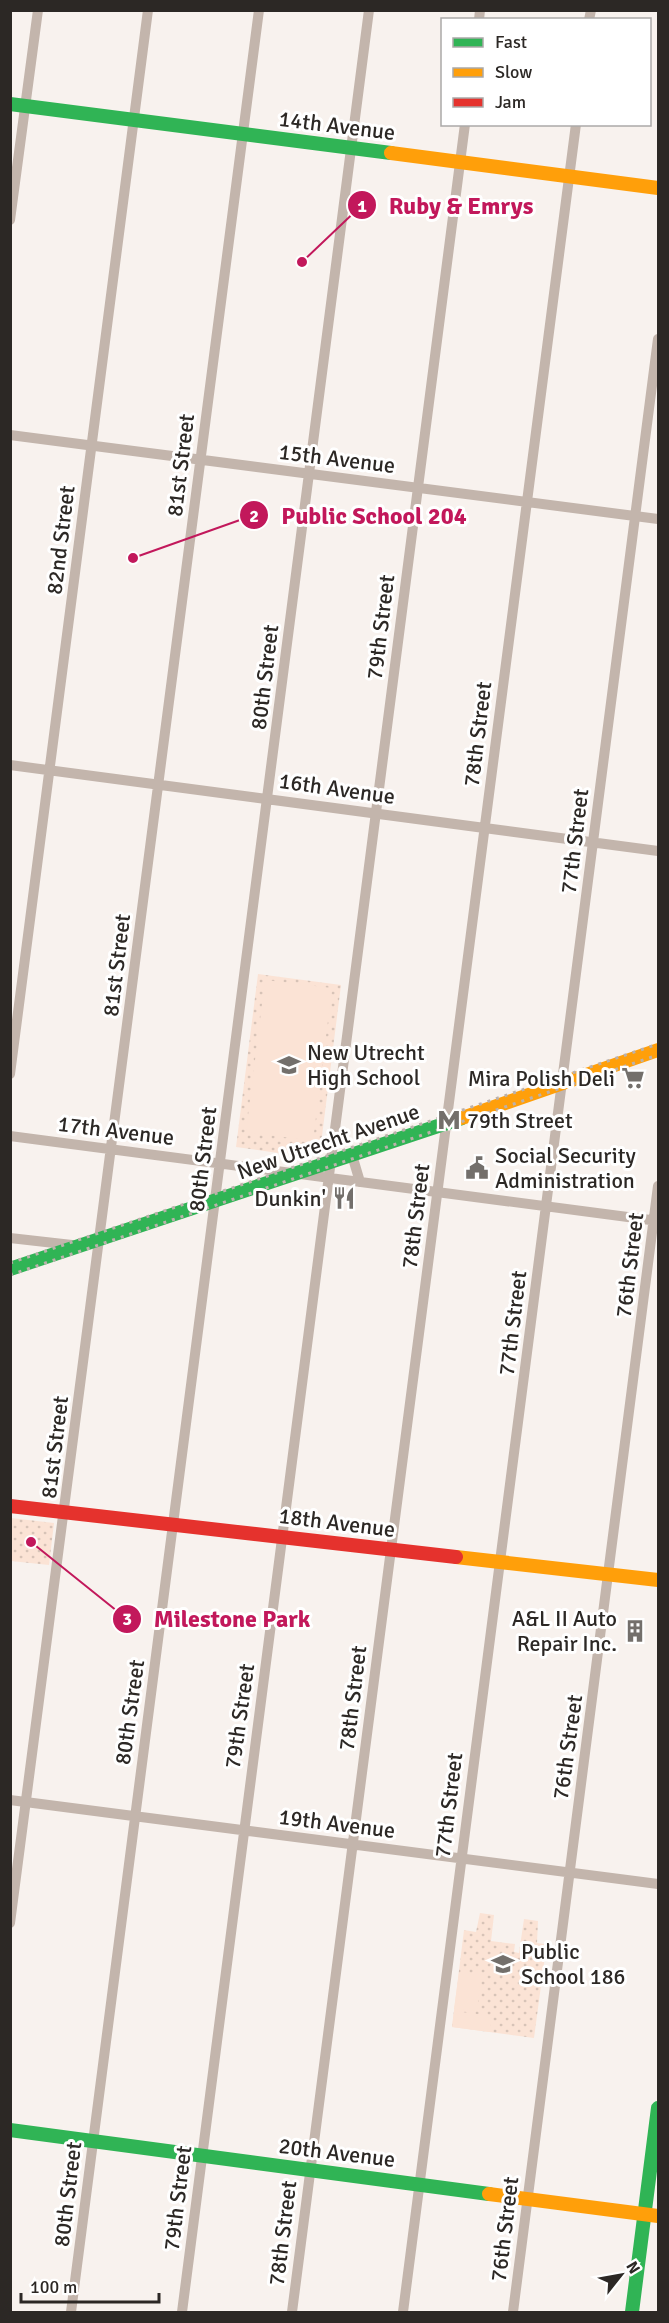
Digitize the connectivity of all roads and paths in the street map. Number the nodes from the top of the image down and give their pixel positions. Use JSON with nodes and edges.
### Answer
{"nodes":[{"id":1,"x":38,"y":10,"type":"edge"},
{"id":2,"x":148,"y":10,"type":"edge"},
{"id":3,"x":259,"y":10,"type":"edge"},
{"id":4,"x":369,"y":10,"type":"edge"},
{"id":5,"x":10,"y":104,"type":"edge"},
{"id":6,"x":25,"y":106,"type":"junction"},
{"id":7,"x":134,"y":120,"type":"junction"},
{"id":8,"x":465,"y":126,"type":"edge"},
{"id":9,"x":576,"y":126,"type":"edge"},
{"id":10,"x":243,"y":134,"type":"junction"},
{"id":11,"x":351,"y":148,"type":"junction"},
{"id":12,"x":460,"y":162,"type":"junction"},
{"id":13,"x":569,"y":176,"type":"junction"},
{"id":14,"x":658,"y":188,"type":"edge"},
{"id":15,"x":10,"y":220,"type":"edge"},
{"id":16,"x":658,"y":339,"type":"edge"},
{"id":17,"x":10,"y":435,"type":"edge"},
{"id":18,"x":92,"y":446,"type":"junction"},
{"id":19,"x":200,"y":460,"type":"junction"},
{"id":20,"x":309,"y":474,"type":"junction"},
{"id":21,"x":418,"y":488,"type":"junction"},
{"id":22,"x":527,"y":502,"type":"junction"},
{"id":23,"x":635,"y":516,"type":"junction"},
{"id":24,"x":658,"y":519,"type":"edge"},
{"id":25,"x":10,"y":765,"type":"edge"},
{"id":26,"x":50,"y":771,"type":"junction"},
{"id":27,"x":158,"y":786,"type":"junction"},
{"id":28,"x":268,"y":798,"type":"junction"},
{"id":29,"x":376,"y":813,"type":"junction"},
{"id":30,"x":484,"y":828,"type":"junction"},
{"id":31,"x":593,"y":843,"type":"junction"},
{"id":32,"x":658,"y":851,"type":"edge"},
{"id":33,"x":658,"y":1050,"type":"edge"},
{"id":34,"x":10,"y":1074,"type":"edge"},
{"id":35,"x":562,"y":1082,"type":"junction"},
{"id":36,"x":446,"y":1123,"type":"junction"},
{"id":37,"x":10,"y":1136,"type":"edge"},
{"id":38,"x":112,"y":1149,"type":"junction"},
{"id":39,"x":352,"y":1155,"type":"junction"},
{"id":40,"x":221,"y":1163,"type":"junction"},
{"id":41,"x":331,"y":1163,"type":"junction"},
{"id":42,"x":296,"y":1174,"type":"junction"},
{"id":43,"x":329,"y":1178,"type":"junction"},
{"id":44,"x":360,"y":1182,"type":"junction"},
{"id":45,"x":658,"y":1186,"type":"edge"},
{"id":46,"x":438,"y":1191,"type":"junction"},
{"id":47,"x":216,"y":1200,"type":"junction"},
{"id":48,"x":547,"y":1205,"type":"junction"},
{"id":49,"x":656,"y":1220,"type":"edge"},
{"id":50,"x":100,"y":1237,"type":"junction"},
{"id":51,"x":10,"y":1238,"type":"edge"},
{"id":52,"x":75,"y":1245,"type":"junction"},
{"id":53,"x":10,"y":1269,"type":"edge"},
{"id":54,"x":10,"y":1506,"type":"edge"},
{"id":55,"x":65,"y":1512,"type":"junction"},
{"id":56,"x":174,"y":1524,"type":"junction"},
{"id":57,"x":282,"y":1537,"type":"junction"},
{"id":58,"x":392,"y":1549,"type":"junction"},
{"id":59,"x":500,"y":1562,"type":"junction"},
{"id":60,"x":610,"y":1574,"type":"junction"},
{"id":61,"x":658,"y":1580,"type":"edge"},
{"id":62,"x":10,"y":1800,"type":"edge"},
{"id":63,"x":26,"y":1802,"type":"junction"},
{"id":64,"x":135,"y":1816,"type":"junction"},
{"id":65,"x":244,"y":1830,"type":"junction"},
{"id":66,"x":353,"y":1844,"type":"junction"},
{"id":67,"x":461,"y":1858,"type":"junction"},
{"id":68,"x":570,"y":1872,"type":"junction"},
{"id":69,"x":658,"y":1884,"type":"edge"},
{"id":70,"x":10,"y":1923,"type":"edge"},
{"id":71,"x":658,"y":2108,"type":"edge"},
{"id":72,"x":10,"y":2130,"type":"edge"},
{"id":73,"x":93,"y":2141,"type":"junction"},
{"id":74,"x":202,"y":2155,"type":"junction"},
{"id":75,"x":310,"y":2170,"type":"junction"},
{"id":76,"x":420,"y":2184,"type":"junction"},
{"id":77,"x":527,"y":2199,"type":"junction"},
{"id":78,"x":652,"y":2215,"type":"edge"},
{"id":79,"x":71,"y":2313,"type":"edge"},
{"id":80,"x":182,"y":2313,"type":"edge"},
{"id":81,"x":292,"y":2313,"type":"edge"},
{"id":82,"x":403,"y":2313,"type":"edge"},
{"id":83,"x":513,"y":2313,"type":"edge"},
{"id":84,"x":632,"y":2313,"type":"edge"}],
"edges":[{"from":1,"to":6,"type":"street"},
{"from":2,"to":7,"type":"street","name":"82nd Street"},
{"from":3,"to":10,"type":"street","name":"81st Street"},
{"from":4,"to":11,"type":"street","name":"80th Street"},
{"from":5,"to":6,"type":"street","name":"14th Avenue"},
{"from":6,"to":7,"type":"street","name":"14th Avenue"},
{"from":6,"to":15,"type":"street"},
{"from":7,"to":10,"type":"street","name":"14th Avenue"},
{"from":7,"to":18,"type":"street","name":"82nd Street"},
{"from":8,"to":12,"type":"street","name":"79th Street"},
{"from":9,"to":13,"type":"street","name":"78th Street"},
{"from":10,"to":11,"type":"street","name":"14th Avenue"},
{"from":10,"to":19,"type":"street","name":"81st Street"},
{"from":11,"to":12,"type":"street","name":"14th Avenue"},
{"from":11,"to":20,"type":"street","name":"80th Street"},
{"from":12,"to":13,"type":"street","name":"14th Avenue"},
{"from":12,"to":21,"type":"street","name":"79th Street"},
{"from":13,"to":14,"type":"street","name":"14th Avenue"},
{"from":13,"to":22,"type":"street","name":"78th Street"},
{"from":16,"to":23,"type":"street","name":"77th Street"},
{"from":17,"to":18,"type":"street","name":"15th Avenue"},
{"from":18,"to":19,"type":"street","name":"15th Avenue"},
{"from":18,"to":26,"type":"street","name":"82nd Street"},
{"from":19,"to":20,"type":"street","name":"15th Avenue"},
{"from":19,"to":27,"type":"street","name":"81st Street"},
{"from":20,"to":21,"type":"street","name":"15th Avenue"},
{"from":20,"to":28,"type":"street","name":"80th Street"},
{"from":21,"to":22,"type":"street","name":"15th Avenue"},
{"from":21,"to":29,"type":"street","name":"79th Street"},
{"from":22,"to":23,"type":"street","name":"15th Avenue"},
{"from":22,"to":30,"type":"street","name":"78th Street"},
{"from":23,"to":24,"type":"street","name":"15th Avenue"},
{"from":23,"to":31,"type":"street","name":"77th Street"},
{"from":25,"to":26,"type":"street","name":"16th Avenue"},
{"from":26,"to":27,"type":"street","name":"16th Avenue"},
{"from":26,"to":34,"type":"street","name":"82nd Street"},
{"from":27,"to":28,"type":"street","name":"16th Avenue"},
{"from":27,"to":38,"type":"street","name":"81st Street"},
{"from":28,"to":29,"type":"street","name":"16th Avenue"},
{"from":28,"to":40,"type":"street","name":"80th Street"},
{"from":29,"to":30,"type":"street","name":"16th Avenue"},
{"from":29,"to":41,"type":"street","name":"79th Street"},
{"from":30,"to":31,"type":"street","name":"16th Avenue"},
{"from":30,"to":36,"type":"street","name":"78th Street"},
{"from":31,"to":32,"type":"street","name":"16th Avenue"},
{"from":31,"to":35,"type":"street","name":"77th Street"},
{"from":33,"to":35,"type":"street","name":"New Utrecht Avenue"},
{"from":35,"to":36,"type":"street","name":"New Utrecht Avenue"},
{"from":35,"to":48,"type":"street","name":"77th Street"},
{"from":36,"to":39,"type":"street","name":"New Utrecht Avenue"},
{"from":36,"to":46,"type":"street","name":"78th Street"},
{"from":37,"to":38,"type":"street","name":"17th Avenue"},
{"from":38,"to":40,"type":"street","name":"17th Avenue"},
{"from":38,"to":50,"type":"street","name":"81st Street"},
{"from":39,"to":41,"type":"street","name":"New Utrecht Avenue"},
{"from":39,"to":44,"type":"street"},
{"from":40,"to":42,"type":"street","name":"17th Avenue"},
{"from":40,"to":47,"type":"street","name":"80th Street"},
{"from":41,"to":42,"type":"street","name":"New Utrecht Avenue"},
{"from":41,"to":43,"type":"street","name":"79th Street"},
{"from":42,"to":43,"type":"street","name":"17th Avenue"},
{"from":42,"to":47,"type":"street","name":"New Utrecht Avenue"},
{"from":43,"to":44,"type":"street","name":"17th Avenue"},
{"from":43,"to":57,"type":"street","name":"79th Street"},
{"from":44,"to":46,"type":"street","name":"17th Avenue"},
{"from":45,"to":49,"type":"street","name":"76th Street"},
{"from":46,"to":48,"type":"street","name":"17th Avenue"},
{"from":46,"to":58,"type":"street","name":"78th Street"},
{"from":47,"to":50,"type":"street","name":"New Utrecht Avenue"},
{"from":47,"to":56,"type":"street","name":"80th Street"},
{"from":48,"to":49,"type":"street","name":"17th Avenue"},
{"from":48,"to":59,"type":"street","name":"77th Street"},
{"from":49,"to":60,"type":"street","name":"76th Street"},
{"from":50,"to":52,"type":"street","name":"New Utrecht Avenue"},
{"from":50,"to":55,"type":"street","name":"81st Street"},
{"from":51,"to":52,"type":"street"},
{"from":52,"to":53,"type":"street","name":"New Utrecht Avenue"},
{"from":54,"to":55,"type":"street","name":"18th Avenue"},
{"from":55,"to":56,"type":"street","name":"18th Avenue"},
{"from":55,"to":63,"type":"street","name":"81st Street"},
{"from":56,"to":57,"type":"street","name":"18th Avenue"},
{"from":56,"to":64,"type":"street","name":"80th Street"},
{"from":57,"to":58,"type":"street","name":"18th Avenue"},
{"from":57,"to":65,"type":"street","name":"79th Street"},
{"from":58,"to":59,"type":"street","name":"18th Avenue"},
{"from":58,"to":66,"type":"street","name":"78th Street"},
{"from":59,"to":60,"type":"street","name":"18th Avenue"},
{"from":59,"to":67,"type":"street","name":"77th Street"},
{"from":60,"to":61,"type":"street","name":"18th Avenue"},
{"from":60,"to":68,"type":"street","name":"76th Street"},
{"from":62,"to":63,"type":"street","name":"19th Avenue"},
{"from":63,"to":64,"type":"street","name":"19th Avenue"},
{"from":63,"to":70,"type":"street","name":"81st Street"},
{"from":64,"to":65,"type":"street","name":"19th Avenue"},
{"from":64,"to":73,"type":"street","name":"80th Street"},
{"from":65,"to":66,"type":"street","name":"19th Avenue"},
{"from":65,"to":74,"type":"street","name":"79th Street"},
{"from":66,"to":67,"type":"street","name":"19th Avenue"},
{"from":66,"to":75,"type":"street","name":"78th Street"},
{"from":67,"to":68,"type":"street","name":"19th Avenue"},
{"from":67,"to":76,"type":"street","name":"77th Street"},
{"from":68,"to":69,"type":"street","name":"19th Avenue"},
{"from":68,"to":77,"type":"street","name":"76th Street"},
{"from":71,"to":78,"type":"street"},
{"from":72,"to":73,"type":"street","name":"20th Avenue"},
{"from":73,"to":74,"type":"street","name":"20th Avenue"},
{"from":73,"to":79,"type":"street","name":"80th Street"},
{"from":74,"to":75,"type":"street","name":"20th Avenue"},
{"from":74,"to":80,"type":"street","name":"79th Street"},
{"from":75,"to":76,"type":"street","name":"20th Avenue"},
{"from":75,"to":81,"type":"street","name":"78th Street"},
{"from":76,"to":77,"type":"street","name":"20th Avenue"},
{"from":76,"to":82,"type":"street","name":"77th Street"},
{"from":77,"to":78,"type":"street","name":"20th Avenue"},
{"from":77,"to":83,"type":"street","name":"76th Street"},
{"from":78,"to":84,"type":"street"}]}
